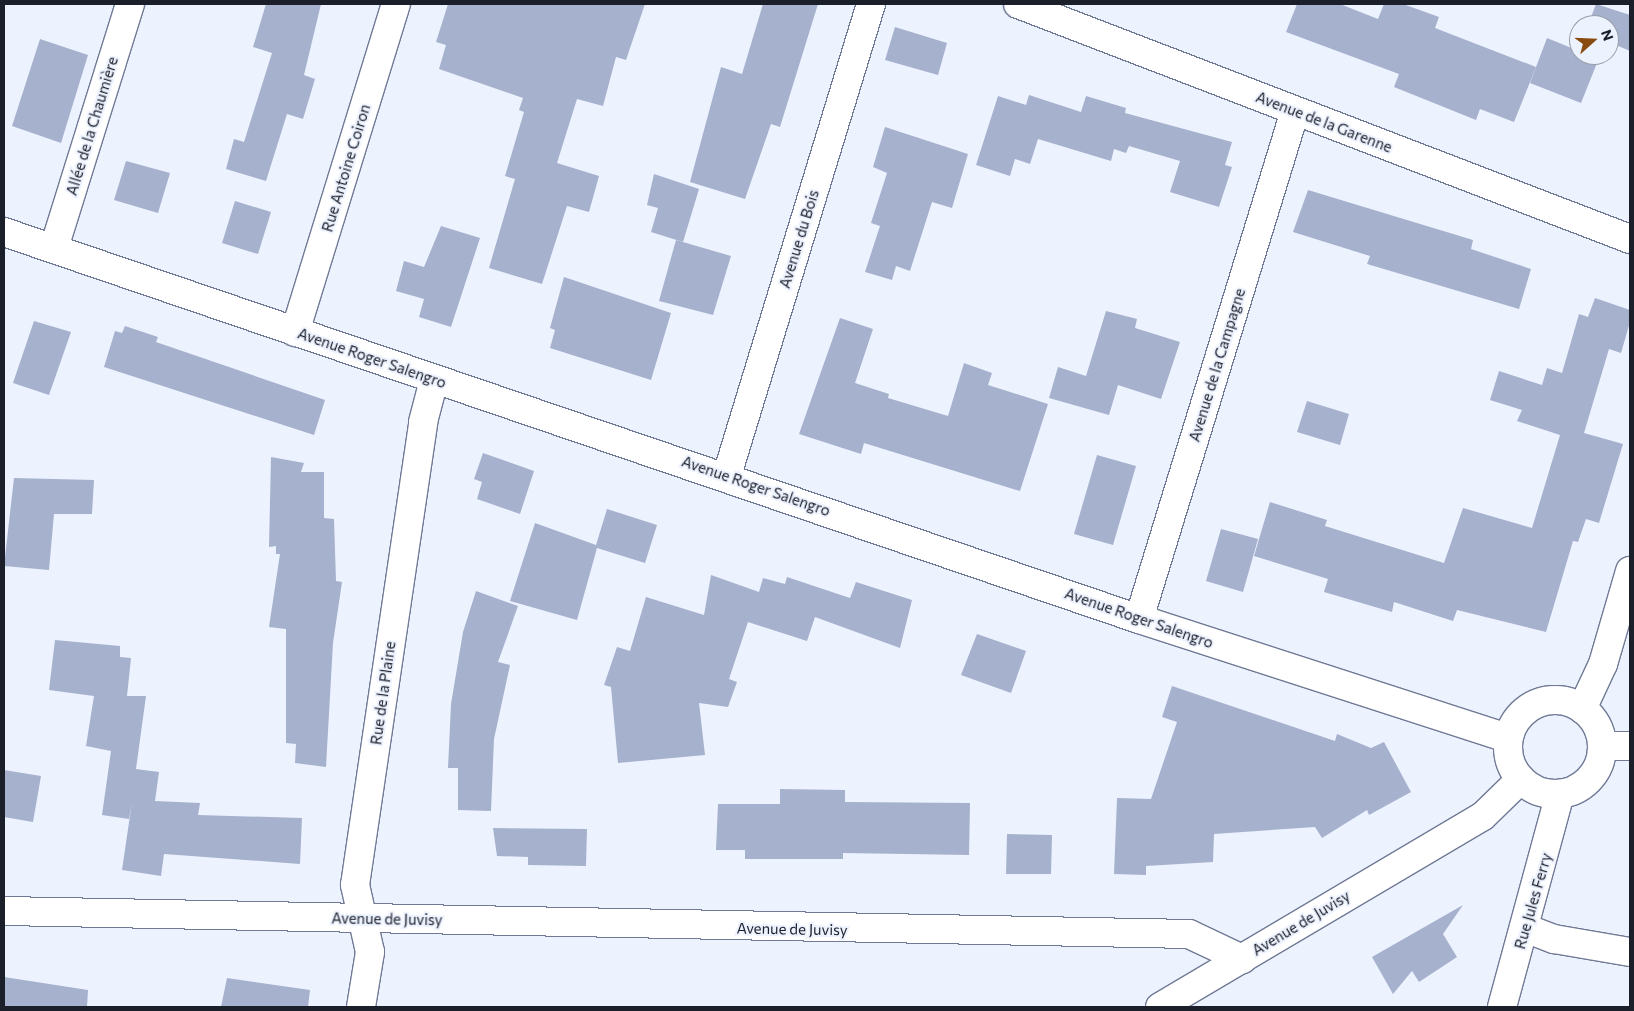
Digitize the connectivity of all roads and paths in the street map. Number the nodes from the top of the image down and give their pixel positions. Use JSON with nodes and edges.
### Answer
{"nodes":[{"id":1,"x":130,"y":4,"type":"edge"},
{"id":2,"x":396,"y":4,"type":"edge"},
{"id":3,"x":871,"y":4,"type":"edge"},
{"id":4,"x":1018,"y":4,"type":"edge"},
{"id":5,"x":1295,"y":111,"type":"junction"},
{"id":6,"x":4,"y":232,"type":"edge"},
{"id":7,"x":1630,"y":239,"type":"edge"},
{"id":8,"x":54,"y":248,"type":"junction"},
{"id":9,"x":295,"y":332,"type":"junction"},
{"id":10,"x":434,"y":380,"type":"junction"},
{"id":11,"x":727,"y":475,"type":"junction"},
{"id":12,"x":1630,"y":571,"type":"edge"},
{"id":13,"x":1139,"y":619,"type":"junction"},
{"id":14,"x":1582,"y":708,"type":"junction"},
{"id":15,"x":1508,"y":738,"type":"junction"},
{"id":16,"x":1602,"y":746,"type":"junction"},
{"id":17,"x":1630,"y":746,"type":"edge"},
{"id":18,"x":1521,"y":779,"type":"junction"},
{"id":19,"x":1560,"y":794,"type":"junction"},
{"id":20,"x":4,"y":911,"type":"edge"},
{"id":21,"x":361,"y":919,"type":"junction"},
{"id":22,"x":1525,"y":928,"type":"junction"},
{"id":23,"x":1630,"y":952,"type":"edge"},
{"id":24,"x":1242,"y":959,"type":"junction"},
{"id":25,"x":361,"y":1007,"type":"edge"},
{"id":26,"x":1160,"y":1007,"type":"edge"},
{"id":27,"x":1502,"y":1007,"type":"edge"}],
"edges":[{"from":1,"to":8,"type":"street","name":"Allée de la Chaumière"},
{"from":2,"to":9,"type":"street","name":"Rue Antoine Coiron"},
{"from":3,"to":11,"type":"street","name":"Avenue du Bois"},
{"from":4,"to":5,"type":"street","name":"Avenue de la Garenne"},
{"from":5,"to":7,"type":"street","name":"Avenue de la Garenne"},
{"from":5,"to":13,"type":"street","name":"Avenue de la Campagne"},
{"from":6,"to":8,"type":"street","name":"Avenue Roger Salengro"},
{"from":8,"to":9,"type":"street","name":"Avenue Roger Salengro"},
{"from":9,"to":10,"type":"street","name":"Avenue Roger Salengro"},
{"from":10,"to":11,"type":"street","name":"Avenue Roger Salengro"},
{"from":10,"to":21,"type":"street","name":"Rue de la Plaine"},
{"from":11,"to":13,"type":"street","name":"Avenue Roger Salengro"},
{"from":12,"to":14,"type":"street"},
{"from":13,"to":15,"type":"street","name":"Avenue Roger Salengro"},
{"from":14,"to":15,"type":"street"},
{"from":14,"to":16,"type":"street"},
{"from":15,"to":18,"type":"street"},
{"from":16,"to":17,"type":"street"},
{"from":16,"to":19,"type":"street"},
{"from":18,"to":19,"type":"street"},
{"from":18,"to":24,"type":"street","name":"Avenue de Juvisy"},
{"from":19,"to":22,"type":"street","name":"Rue Jules Ferry"},
{"from":20,"to":21,"type":"street","name":"Avenue de Juvisy"},
{"from":21,"to":24,"type":"street","name":"Avenue de Juvisy"},
{"from":21,"to":25,"type":"street","name":"Rue de la Plaine"},
{"from":22,"to":23,"type":"street"},
{"from":22,"to":27,"type":"street","name":"Rue Jules Ferry"},
{"from":24,"to":26,"type":"street"}]}
